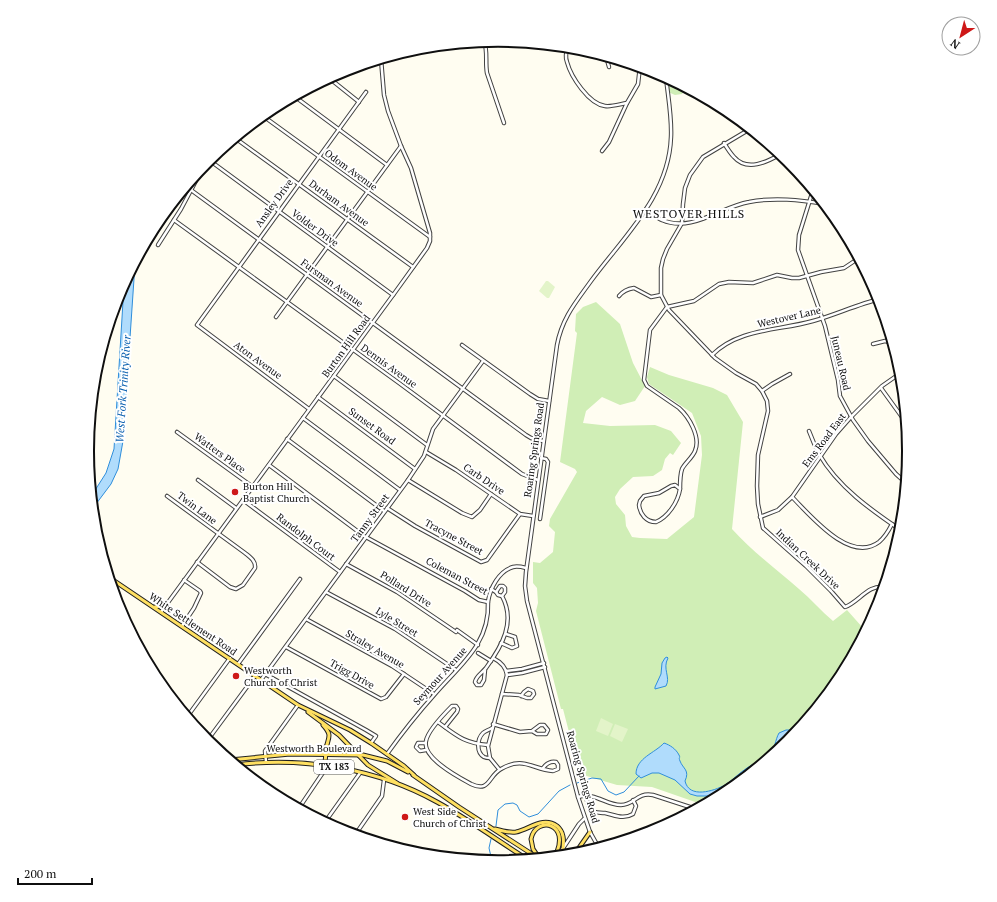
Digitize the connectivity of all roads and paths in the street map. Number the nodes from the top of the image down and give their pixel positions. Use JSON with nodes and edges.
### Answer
{"nodes":[{"id":1,"x":485,"y":47,"type":"edge"},
{"id":2,"x":566,"y":53,"type":"edge"},
{"id":3,"x":608,"y":62,"type":"edge"},
{"id":4,"x":382,"y":64,"type":"edge"},
{"id":5,"x":609,"y":67,"type":"dead end"},
{"id":6,"x":639,"y":73,"type":"edge"},
{"id":7,"x":334,"y":82,"type":"edge"},
{"id":8,"x":667,"y":84,"type":"edge"},
{"id":9,"x":366,"y":92,"type":"dead end"},
{"id":10,"x":299,"y":100,"type":"edge"},
{"id":11,"x":359,"y":102,"type":"junction"},
{"id":12,"x":627,"y":103,"type":"junction"},
{"id":13,"x":268,"y":119,"type":"edge"},
{"id":14,"x":504,"y":123,"type":"dead end"},
{"id":15,"x":339,"y":129,"type":"junction"},
{"id":16,"x":746,"y":131,"type":"edge"},
{"id":17,"x":239,"y":141,"type":"edge"},
{"id":18,"x":724,"y":143,"type":"junction"},
{"id":19,"x":401,"y":146,"type":"junction"},
{"id":20,"x":602,"y":151,"type":"dead end"},
{"id":21,"x":319,"y":156,"type":"junction"},
{"id":22,"x":776,"y":157,"type":"edge"},
{"id":23,"x":214,"y":164,"type":"edge"},
{"id":24,"x":387,"y":165,"type":"junction"},
{"id":25,"x":299,"y":184,"type":"junction"},
{"id":26,"x":191,"y":190,"type":"joint"},
{"id":27,"x":367,"y":192,"type":"junction"},
{"id":28,"x":811,"y":196,"type":"edge"},
{"id":29,"x":809,"y":201,"type":"junction"},
{"id":30,"x":817,"y":202,"type":"edge"},
{"id":31,"x":647,"y":210,"type":"junction"},
{"id":32,"x":279,"y":211,"type":"junction"},
{"id":33,"x":348,"y":219,"type":"junction"},
{"id":34,"x":174,"y":220,"type":"junction"},
{"id":35,"x":682,"y":223,"type":"junction"},
{"id":36,"x":430,"y":237,"type":"junction"},
{"id":37,"x":258,"y":239,"type":"junction"},
{"id":38,"x":158,"y":245,"type":"dead end"},
{"id":39,"x":327,"y":246,"type":"junction"},
{"id":40,"x":855,"y":261,"type":"edge"},
{"id":41,"x":240,"y":267,"type":"junction"},
{"id":42,"x":413,"y":267,"type":"junction"},
{"id":43,"x":307,"y":274,"type":"junction"},
{"id":44,"x":806,"y":276,"type":"junction"},
{"id":45,"x":393,"y":295,"type":"junction"},
{"id":46,"x":661,"y":295,"type":"junction"},
{"id":47,"x":618,"y":296,"type":"dead end"},
{"id":48,"x":287,"y":301,"type":"junction"},
{"id":49,"x":874,"y":301,"type":"edge"},
{"id":50,"x":667,"y":307,"type":"junction"},
{"id":51,"x":276,"y":317,"type":"dead end"},
{"id":52,"x":822,"y":318,"type":"junction"},
{"id":53,"x":373,"y":323,"type":"junction"},
{"id":54,"x":197,"y":325,"type":"joint"},
{"id":55,"x":888,"y":342,"type":"edge"},
{"id":56,"x":873,"y":344,"type":"dead end"},
{"id":57,"x":462,"y":345,"type":"dead end"},
{"id":58,"x":353,"y":350,"type":"junction"},
{"id":59,"x":712,"y":355,"type":"junction"},
{"id":60,"x":483,"y":361,"type":"junction"},
{"id":61,"x":790,"y":374,"type":"dead end"},
{"id":62,"x":334,"y":376,"type":"junction"},
{"id":63,"x":896,"y":377,"type":"edge"},
{"id":64,"x":463,"y":388,"type":"junction"},
{"id":65,"x":881,"y":388,"type":"junction"},
{"id":66,"x":762,"y":391,"type":"junction"},
{"id":67,"x":318,"y":397,"type":"junction"},
{"id":68,"x":549,"y":401,"type":"junction"},
{"id":69,"x":309,"y":409,"type":"junction"},
{"id":70,"x":443,"y":416,"type":"junction"},
{"id":71,"x":901,"y":416,"type":"edge"},
{"id":72,"x":851,"y":417,"type":"junction"},
{"id":73,"x":303,"y":418,"type":"junction"},
{"id":74,"x":808,"y":431,"type":"dead end"},
{"id":75,"x":177,"y":432,"type":"dead end"},
{"id":76,"x":287,"y":439,"type":"junction"},
{"id":77,"x":544,"y":440,"type":"junction"},
{"id":78,"x":427,"y":445,"type":"junction"},
{"id":79,"x":426,"y":452,"type":"junction"},
{"id":80,"x":821,"y":456,"type":"junction"},
{"id":81,"x":541,"y":458,"type":"junction"},
{"id":82,"x":269,"y":464,"type":"junction"},
{"id":83,"x":415,"y":469,"type":"junction"},
{"id":84,"x":902,"y":479,"type":"edge"},
{"id":85,"x":198,"y":480,"type":"dead end"},
{"id":86,"x":408,"y":480,"type":"junction"},
{"id":87,"x":538,"y":480,"type":"junction"},
{"id":88,"x":252,"y":486,"type":"junction"},
{"id":89,"x":680,"y":488,"type":"junction"},
{"id":90,"x":400,"y":490,"type":"junction"},
{"id":91,"x":491,"y":494,"type":"junction"},
{"id":92,"x":167,"y":496,"type":"dead end"},
{"id":93,"x":792,"y":497,"type":"junction"},
{"id":94,"x":243,"y":500,"type":"junction"},
{"id":95,"x":236,"y":508,"type":"junction"},
{"id":96,"x":387,"y":508,"type":"junction"},
{"id":97,"x":384,"y":511,"type":"junction"},
{"id":98,"x":520,"y":514,"type":"junction"},
{"id":99,"x":533,"y":516,"type":"junction"},
{"id":100,"x":760,"y":517,"type":"junction"},
{"id":101,"x":540,"y":519,"type":"dead end"},
{"id":102,"x":892,"y":524,"type":"junction"},
{"id":103,"x":896,"y":526,"type":"edge"},
{"id":104,"x":218,"y":534,"type":"junction"},
{"id":105,"x":366,"y":537,"type":"junction"},
{"id":106,"x":197,"y":562,"type":"junction"},
{"id":107,"x":346,"y":564,"type":"junction"},
{"id":108,"x":526,"y":568,"type":"junction"},
{"id":109,"x":340,"y":572,"type":"junction"},
{"id":110,"x":300,"y":579,"type":"dead end"},
{"id":111,"x":116,"y":580,"type":"edge"},
{"id":112,"x":184,"y":580,"type":"junction"},
{"id":113,"x":116,"y":582,"type":"edge"},
{"id":114,"x":879,"y":586,"type":"edge"},
{"id":115,"x":124,"y":587,"type":"junction"},
{"id":116,"x":491,"y":589,"type":"junction"},
{"id":117,"x":326,"y":592,"type":"junction"},
{"id":118,"x":496,"y":592,"type":"junction"},
{"id":119,"x":502,"y":596,"type":"junction"},
{"id":120,"x":488,"y":602,"type":"junction"},
{"id":121,"x":165,"y":605,"type":"junction"},
{"id":122,"x":154,"y":607,"type":"junction"},
{"id":123,"x":161,"y":612,"type":"junction"},
{"id":124,"x":306,"y":619,"type":"junction"},
{"id":125,"x":182,"y":626,"type":"junction"},
{"id":126,"x":506,"y":634,"type":"junction"},
{"id":127,"x":501,"y":643,"type":"junction"},
{"id":128,"x":478,"y":645,"type":"junction"},
{"id":129,"x":286,"y":647,"type":"junction"},
{"id":130,"x":478,"y":652,"type":"dead end"},
{"id":131,"x":230,"y":658,"type":"junction"},
{"id":132,"x":492,"y":659,"type":"junction"},
{"id":133,"x":544,"y":663,"type":"junction"},
{"id":134,"x":238,"y":664,"type":"junction"},
{"id":135,"x":545,"y":667,"type":"junction"},
{"id":136,"x":456,"y":670,"type":"junction"},
{"id":137,"x":485,"y":670,"type":"junction"},
{"id":138,"x":506,"y":673,"type":"junction"},
{"id":139,"x":265,"y":674,"type":"junction"},
{"id":140,"x":404,"y":674,"type":"junction"},
{"id":141,"x":255,"y":676,"type":"junction"},
{"id":142,"x":261,"y":680,"type":"junction"},
{"id":143,"x":434,"y":694,"type":"junction"},
{"id":144,"x":502,"y":694,"type":"junction"},
{"id":145,"x":521,"y":696,"type":"junction"},
{"id":146,"x":298,"y":704,"type":"junction"},
{"id":147,"x":304,"y":708,"type":"junction"},
{"id":148,"x":191,"y":713,"type":"edge"},
{"id":149,"x":320,"y":720,"type":"junction"},
{"id":150,"x":438,"y":722,"type":"junction"},
{"id":151,"x":493,"y":724,"type":"junction"},
{"id":152,"x":445,"y":727,"type":"junction"},
{"id":153,"x":492,"y":728,"type":"junction"},
{"id":154,"x":532,"y":731,"type":"junction"},
{"id":155,"x":211,"y":735,"type":"edge"},
{"id":156,"x":371,"y":743,"type":"junction"},
{"id":157,"x":425,"y":743,"type":"junction"},
{"id":158,"x":478,"y":744,"type":"junction"},
{"id":159,"x":488,"y":744,"type":"junction"},
{"id":160,"x":327,"y":746,"type":"junction"},
{"id":161,"x":426,"y":750,"type":"junction"},
{"id":162,"x":313,"y":754,"type":"junction"},
{"id":163,"x":326,"y":754,"type":"junction"},
{"id":164,"x":387,"y":754,"type":"junction"},
{"id":165,"x":358,"y":755,"type":"junction"},
{"id":166,"x":266,"y":756,"type":"junction"},
{"id":167,"x":491,"y":758,"type":"junction"},
{"id":168,"x":237,"y":759,"type":"edge"},
{"id":169,"x":266,"y":762,"type":"junction"},
{"id":170,"x":243,"y":764,"type":"edge"},
{"id":171,"x":325,"y":766,"type":"junction"},
{"id":172,"x":543,"y":768,"type":"junction"},
{"id":173,"x":499,"y":769,"type":"junction"},
{"id":174,"x":360,"y":773,"type":"junction"},
{"id":175,"x":414,"y":775,"type":"junction"},
{"id":176,"x":384,"y":780,"type":"junction"},
{"id":177,"x":402,"y":786,"type":"junction"},
{"id":178,"x":586,"y":796,"type":"junction"},
{"id":179,"x":578,"y":797,"type":"junction"},
{"id":180,"x":448,"y":799,"type":"junction"},
{"id":181,"x":633,"y":800,"type":"junction"},
{"id":182,"x":302,"y":804,"type":"edge"},
{"id":183,"x":444,"y":806,"type":"junction"},
{"id":184,"x":689,"y":807,"type":"edge"},
{"id":185,"x":329,"y":817,"type":"edge"},
{"id":186,"x":584,"y":819,"type":"junction"},
{"id":187,"x":478,"y":820,"type":"junction"},
{"id":188,"x":475,"y":825,"type":"junction"},
{"id":189,"x":490,"y":828,"type":"junction"},
{"id":190,"x":359,"y":830,"type":"edge"},
{"id":191,"x":590,"y":832,"type":"junction"},
{"id":192,"x":596,"y":843,"type":"edge"},
{"id":193,"x":580,"y":846,"type":"edge"},
{"id":194,"x":563,"y":849,"type":"joint"},
{"id":195,"x":513,"y":850,"type":"junction"},
{"id":196,"x":558,"y":851,"type":"edge"},
{"id":197,"x":535,"y":853,"type":"edge"},
{"id":198,"x":517,"y":854,"type":"edge"},
{"id":199,"x":520,"y":854,"type":"edge"},
{"id":200,"x":531,"y":854,"type":"edge"}],
"edges":[{"from":1,"to":14,"type":"street"},
{"from":2,"to":12,"type":"street"},
{"from":3,"to":5,"type":"street"},
{"from":4,"to":19,"type":"street"},
{"from":6,"to":12,"type":"street"},
{"from":7,"to":11,"type":"street"},
{"from":8,"to":31,"type":"street","name":"Roaring Springs Road"},
{"from":9,"to":11,"type":"street","name":"Ansley Drive"},
{"from":10,"to":15,"type":"street"},
{"from":11,"to":15,"type":"street","name":"Ansley Drive"},
{"from":12,"to":20,"type":"street"},
{"from":13,"to":21,"type":"street","name":"Odom Avenue"},
{"from":15,"to":21,"type":"street","name":"Ansley Drive"},
{"from":15,"to":24,"type":"street"},
{"from":16,"to":18,"type":"street"},
{"from":17,"to":25,"type":"street","name":"Durham Avenue"},
{"from":18,"to":22,"type":"street"},
{"from":18,"to":35,"type":"street"},
{"from":19,"to":24,"type":"street"},
{"from":19,"to":36,"type":"street"},
{"from":21,"to":25,"type":"street","name":"Ansley Drive"},
{"from":21,"to":27,"type":"street","name":"Odom Avenue"},
{"from":23,"to":32,"type":"street","name":"Volder Drive"},
{"from":24,"to":27,"type":"street"},
{"from":25,"to":32,"type":"street","name":"Ansley Drive"},
{"from":25,"to":33,"type":"street","name":"Durham Avenue"},
{"from":26,"to":34,"type":"street"},
{"from":26,"to":37,"type":"street","name":"Fursman Avenue"},
{"from":27,"to":33,"type":"street"},
{"from":27,"to":36,"type":"street","name":"Odom Avenue"},
{"from":28,"to":29,"type":"street","name":"Juneau Road"},
{"from":29,"to":30,"type":"street"},
{"from":29,"to":35,"type":"street"},
{"from":29,"to":44,"type":"street","name":"Juneau Road"},
{"from":31,"to":35,"type":"street"},
{"from":31,"to":68,"type":"street","name":"Roaring Springs Road"},
{"from":32,"to":37,"type":"street","name":"Ansley Drive"},
{"from":32,"to":39,"type":"street","name":"Volder Drive"},
{"from":33,"to":39,"type":"street"},
{"from":33,"to":42,"type":"street","name":"Durham Avenue"},
{"from":34,"to":38,"type":"street"},
{"from":34,"to":41,"type":"street","name":"Dennis Avenue"},
{"from":35,"to":46,"type":"street"},
{"from":36,"to":42,"type":"street","name":"Burton Hill Road"},
{"from":37,"to":41,"type":"street","name":"Ansley Drive"},
{"from":37,"to":43,"type":"street","name":"Fursman Avenue"},
{"from":39,"to":43,"type":"street"},
{"from":39,"to":45,"type":"street","name":"Volder Drive"},
{"from":40,"to":44,"type":"street"},
{"from":41,"to":48,"type":"street","name":"Dennis Avenue"},
{"from":41,"to":54,"type":"street","name":"Ansley Drive"},
{"from":42,"to":45,"type":"street","name":"Burton Hill Road"},
{"from":43,"to":48,"type":"street"},
{"from":43,"to":53,"type":"street","name":"Fursman Avenue"},
{"from":44,"to":50,"type":"street"},
{"from":44,"to":52,"type":"street","name":"Juneau Road"},
{"from":45,"to":53,"type":"street","name":"Burton Hill Road"},
{"from":46,"to":47,"type":"street"},
{"from":46,"to":50,"type":"street"},
{"from":48,"to":51,"type":"street"},
{"from":48,"to":58,"type":"street","name":"Dennis Avenue"},
{"from":49,"to":52,"type":"street","name":"Westover Lane"},
{"from":50,"to":59,"type":"street"},
{"from":50,"to":89,"type":"street"},
{"from":52,"to":59,"type":"street","name":"Westover Lane"},
{"from":52,"to":72,"type":"street","name":"Juneau Road"},
{"from":53,"to":58,"type":"street","name":"Burton Hill Road"},
{"from":53,"to":64,"type":"street","name":"Fursman Avenue"},
{"from":54,"to":69,"type":"street","name":"Aton Avenue"},
{"from":55,"to":56,"type":"street"},
{"from":57,"to":60,"type":"street"},
{"from":58,"to":62,"type":"street","name":"Burton Hill Road"},
{"from":58,"to":70,"type":"street","name":"Dennis Avenue"},
{"from":59,"to":66,"type":"street"},
{"from":60,"to":64,"type":"street","name":"Tanny Street"},
{"from":60,"to":68,"type":"street"},
{"from":61,"to":66,"type":"street"},
{"from":62,"to":67,"type":"street","name":"Burton Hill Road"},
{"from":62,"to":78,"type":"street"},
{"from":63,"to":65,"type":"street","name":"Ems Road East"},
{"from":64,"to":70,"type":"street","name":"Tanny Street"},
{"from":64,"to":77,"type":"street","name":"Fursman Avenue"},
{"from":65,"to":71,"type":"street"},
{"from":65,"to":72,"type":"street","name":"Ems Road East"},
{"from":66,"to":100,"type":"street","name":"Indian Creek Drive"},
{"from":67,"to":69,"type":"street","name":"Burton Hill Road"},
{"from":67,"to":83,"type":"street","name":"Sunset Road"},
{"from":68,"to":77,"type":"street","name":"Roaring Springs Road"},
{"from":69,"to":73,"type":"street","name":"Burton Hill Road"},
{"from":70,"to":78,"type":"street","name":"Tanny Street"},
{"from":70,"to":87,"type":"street","name":"Dennis Avenue"},
{"from":72,"to":80,"type":"street","name":"Ems Road East"},
{"from":72,"to":84,"type":"street","name":"Juneau Road"},
{"from":73,"to":76,"type":"street","name":"Burton Hill Road"},
{"from":73,"to":90,"type":"street"},
{"from":74,"to":80,"type":"street"},
{"from":75,"to":88,"type":"street","name":"Watters Place"},
{"from":76,"to":82,"type":"street","name":"Burton Hill Road"},
{"from":76,"to":97,"type":"street"},
{"from":77,"to":81,"type":"street","name":"Roaring Springs Road"},
{"from":78,"to":79,"type":"street","name":"Tanny Street"},
{"from":79,"to":83,"type":"street","name":"Tanny Street"},
{"from":79,"to":91,"type":"street","name":"Carb Drive"},
{"from":80,"to":93,"type":"street","name":"Ems Road East"},
{"from":80,"to":102,"type":"street"},
{"from":81,"to":87,"type":"street","name":"Roaring Springs Road"},
{"from":81,"to":101,"type":"street"},
{"from":82,"to":88,"type":"street","name":"Burton Hill Road"},
{"from":82,"to":105,"type":"street","name":"Coleman Street"},
{"from":83,"to":86,"type":"street","name":"Tanny Street"},
{"from":85,"to":95,"type":"street"},
{"from":86,"to":90,"type":"street","name":"Tanny Street"},
{"from":86,"to":91,"type":"street"},
{"from":87,"to":99,"type":"street","name":"Roaring Springs Road"},
{"from":88,"to":94,"type":"street","name":"Burton Hill Road"},
{"from":89,"to":89,"type":"street"},
{"from":90,"to":96,"type":"street","name":"Tanny Street"},
{"from":91,"to":98,"type":"street","name":"Carb Drive"},
{"from":92,"to":104,"type":"street","name":"Twin Lane"},
{"from":93,"to":100,"type":"street","name":"Ems Road East"},
{"from":93,"to":102,"type":"street"},
{"from":94,"to":95,"type":"street","name":"Burton Hill Road"},
{"from":94,"to":109,"type":"street","name":"Randolph Court"},
{"from":95,"to":104,"type":"street","name":"Burton Hill Road"},
{"from":96,"to":97,"type":"street","name":"Tanny Street"},
{"from":96,"to":98,"type":"street","name":"Tracyne Street"},
{"from":97,"to":105,"type":"street","name":"Tanny Street"},
{"from":98,"to":99,"type":"street","name":"Carb Drive"},
{"from":99,"to":108,"type":"street","name":"Roaring Springs Road"},
{"from":100,"to":114,"type":"street","name":"Indian Creek Drive"},
{"from":102,"to":103,"type":"street"},
{"from":104,"to":106,"type":"street","name":"Burton Hill Road"},
{"from":104,"to":106,"type":"street","name":"Twin Lane"},
{"from":105,"to":107,"type":"street","name":"Tanny Street"},
{"from":105,"to":120,"type":"street","name":"Coleman Street"},
{"from":106,"to":112,"type":"street","name":"Burton Hill Road"},
{"from":107,"to":109,"type":"street","name":"Tanny Street"},
{"from":107,"to":128,"type":"street","name":"Pollard Drive"},
{"from":108,"to":116,"type":"street","name":"Coleman Street"},
{"from":108,"to":133,"type":"street","name":"Roaring Springs Road"},
{"from":109,"to":117,"type":"street","name":"Tanny Street"},
{"from":110,"to":134,"type":"street"},
{"from":111,"to":115,"type":"main road","name":"White Settlement Road"},
{"from":112,"to":121,"type":"street","name":"Burton Hill Road"},
{"from":112,"to":125,"type":"street"},
{"from":113,"to":115,"type":"main road","name":"White Settlement Road"},
{"from":115,"to":122,"type":"main road","name":"White Settlement Road"},
{"from":116,"to":118,"type":"street"},
{"from":116,"to":120,"type":"street","name":"Coleman Street"},
{"from":117,"to":124,"type":"street","name":"Tanny Street"},
{"from":117,"to":136,"type":"street","name":"Lyle Street"},
{"from":118,"to":119,"type":"street"},
{"from":118,"to":119,"type":"street"},
{"from":119,"to":126,"type":"street"},
{"from":120,"to":128,"type":"street","name":"Seymour Avenue"},
{"from":121,"to":122,"type":"main road"},
{"from":121,"to":123,"type":"street","name":"Burton Hill Road"},
{"from":122,"to":123,"type":"main road","name":"White Settlement Road"},
{"from":123,"to":125,"type":"main road","name":"White Settlement Road"},
{"from":124,"to":129,"type":"street","name":"Tanny Street"},
{"from":124,"to":140,"type":"street","name":"Straley Avenue"},
{"from":125,"to":131,"type":"main road","name":"White Settlement Road"},
{"from":126,"to":127,"type":"street"},
{"from":126,"to":127,"type":"street"},
{"from":127,"to":132,"type":"street"},
{"from":128,"to":136,"type":"street","name":"Seymour Avenue"},
{"from":129,"to":139,"type":"street","name":"Tanny Street"},
{"from":129,"to":140,"type":"street","name":"Trigg Drive"},
{"from":130,"to":132,"type":"street"},
{"from":131,"to":134,"type":"main road","name":"White Settlement Road"},
{"from":131,"to":148,"type":"street"},
{"from":132,"to":137,"type":"street"},
{"from":132,"to":138,"type":"street"},
{"from":133,"to":135,"type":"street","name":"Roaring Springs Road"},
{"from":133,"to":138,"type":"street"},
{"from":134,"to":141,"type":"main road","name":"White Settlement Road"},
{"from":135,"to":138,"type":"street"},
{"from":135,"to":179,"type":"street","name":"Roaring Springs Road"},
{"from":136,"to":143,"type":"street","name":"Seymour Avenue"},
{"from":137,"to":137,"type":"street"},
{"from":138,"to":144,"type":"street"},
{"from":139,"to":142,"type":"street","name":"Tanny Street"},
{"from":139,"to":156,"type":"street"},
{"from":140,"to":143,"type":"street","name":"Straley Avenue"},
{"from":141,"to":142,"type":"main road","name":"White Settlement Road"},
{"from":141,"to":155,"type":"street"},
{"from":142,"to":146,"type":"main road","name":"White Settlement Road"},
{"from":143,"to":164,"type":"street","name":"Seymour Avenue"},
{"from":144,"to":145,"type":"street"},
{"from":144,"to":151,"type":"street"},
{"from":145,"to":145,"type":"street"},
{"from":146,"to":147,"type":"main road","name":"White Settlement Road"},
{"from":146,"to":166,"type":"street"},
{"from":147,"to":149,"type":"main road"},
{"from":147,"to":156,"type":"main road","name":"White Settlement Road"},
{"from":149,"to":160,"type":"main road"},
{"from":149,"to":165,"type":"main road"},
{"from":150,"to":152,"type":"street"},
{"from":150,"to":152,"type":"street"},
{"from":150,"to":157,"type":"street"},
{"from":151,"to":153,"type":"street"},
{"from":151,"to":154,"type":"street"},
{"from":152,"to":158,"type":"street"},
{"from":153,"to":158,"type":"street"},
{"from":153,"to":159,"type":"street"},
{"from":154,"to":154,"type":"street"},
{"from":156,"to":164,"type":"main road","name":"White Settlement Road"},
{"from":157,"to":161,"type":"street"},
{"from":157,"to":161,"type":"street"},
{"from":158,"to":159,"type":"street"},
{"from":158,"to":167,"type":"street"},
{"from":159,"to":167,"type":"street"},
{"from":160,"to":162,"type":"main road"},
{"from":160,"to":163,"type":"main road"},
{"from":161,"to":173,"type":"street"},
{"from":162,"to":163,"type":"main road","name":"Westworth Boulevard","number":"TX 183"},
{"from":162,"to":166,"type":"main road","name":"Westworth Boulevard","number":"TX 183"},
{"from":163,"to":165,"type":"main road","name":"Westworth Boulevard","number":"TX 183"},
{"from":163,"to":171,"type":"main road"},
{"from":164,"to":175,"type":"main road","name":"White Settlement Road"},
{"from":165,"to":175,"type":"main road","name":"Westworth Boulevard","number":"TX 183"},
{"from":165,"to":177,"type":"main road"},
{"from":166,"to":168,"type":"main road","name":"Westworth Boulevard","number":"TX 183"},
{"from":166,"to":169,"type":"street"},
{"from":167,"to":173,"type":"street"},
{"from":169,"to":170,"type":"main road","name":"Westworth Boulevard","number":"TX 183"},
{"from":169,"to":171,"type":"main road","name":"Westworth Boulevard","number":"TX 183"},
{"from":171,"to":174,"type":"main road","name":"Westworth Boulevard","number":"TX 183"},
{"from":171,"to":182,"type":"street"},
{"from":172,"to":172,"type":"street"},
{"from":172,"to":173,"type":"street"},
{"from":174,"to":176,"type":"main road","name":"Westworth Boulevard","number":"TX 183"},
{"from":174,"to":185,"type":"street"},
{"from":175,"to":180,"type":"main road","name":"Westworth Boulevard","number":"TX 183"},
{"from":176,"to":177,"type":"main road","name":"Westworth Boulevard","number":"TX 183"},
{"from":176,"to":190,"type":"street"},
{"from":177,"to":183,"type":"main road","name":"Westworth Boulevard","number":"TX 183"},
{"from":178,"to":179,"type":"street"},
{"from":178,"to":181,"type":"street"},
{"from":178,"to":181,"type":"street"},
{"from":179,"to":186,"type":"street","name":"Roaring Springs Road"},
{"from":180,"to":183,"type":"main road"},
{"from":180,"to":187,"type":"main road","name":"Westworth Boulevard","number":"TX 183"},
{"from":181,"to":184,"type":"street"},
{"from":183,"to":188,"type":"main road","name":"Westworth Boulevard","number":"TX 183"},
{"from":186,"to":191,"type":"street","name":"Roaring Springs Road"},
{"from":186,"to":194,"type":"street"},
{"from":187,"to":188,"type":"main road"},
{"from":187,"to":189,"type":"main road","name":"Westworth Boulevard","number":"TX 183"},
{"from":188,"to":195,"type":"main road","name":"Westworth Boulevard","number":"TX 183"},
{"from":189,"to":194,"type":"main road"},
{"from":189,"to":200,"type":"main road","name":"Westworth Boulevard","number":"TX 183"},
{"from":191,"to":192,"type":"street","name":"Roaring Springs Road"},
{"from":191,"to":193,"type":"main road"},
{"from":195,"to":198,"type":"main road"},
{"from":195,"to":199,"type":"main road","name":"Westworth Boulevard","number":"TX 183"},
{"from":196,"to":197,"type":"main road"}]}
